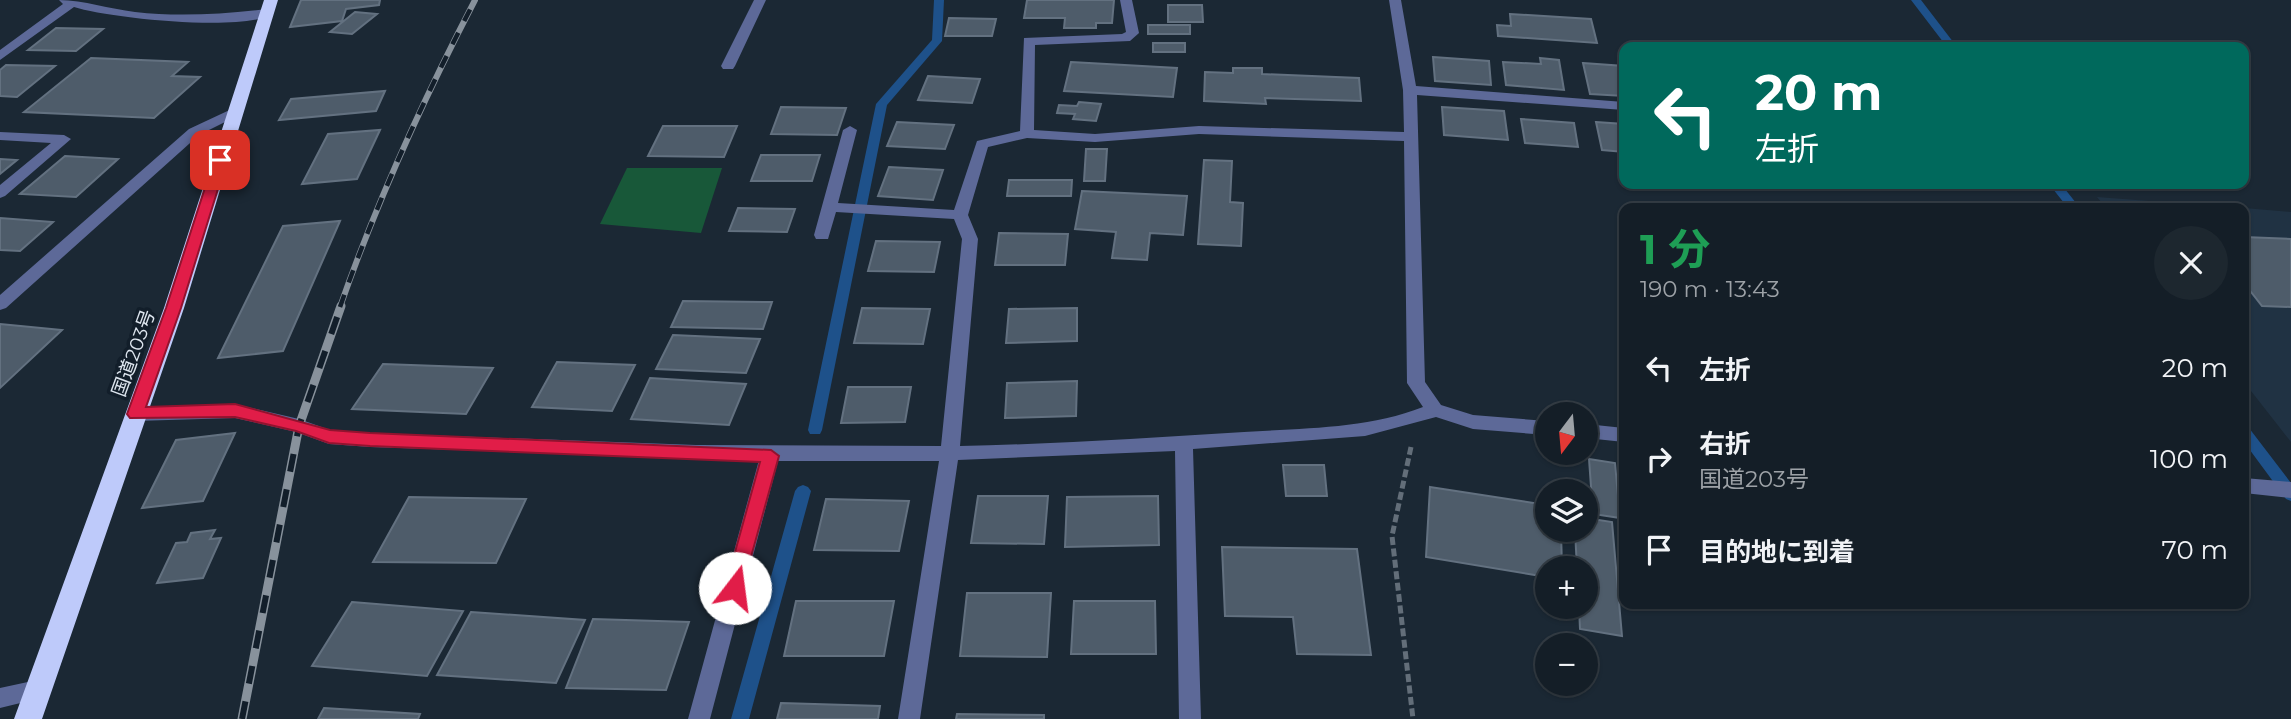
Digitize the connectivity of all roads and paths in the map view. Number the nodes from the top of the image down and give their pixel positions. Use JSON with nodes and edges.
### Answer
{"nodes":[{"id":1,"x":760,"y":0,"type":"edge"},
{"id":2,"x":1126,"y":0,"type":"edge"},
{"id":3,"x":1395,"y":0,"type":"edge"},
{"id":4,"x":69,"y":1,"type":"edge"},
{"id":5,"x":269,"y":7,"type":"edge"},
{"id":6,"x":0,"y":56,"type":"edge"},
{"id":7,"x":728,"y":66,"type":"dead end"},
{"id":8,"x":1410,"y":90,"type":"junction"},
{"id":9,"x":1619,"y":106,"type":"edge"},
{"id":10,"x":236,"y":111,"type":"junction"},
{"id":11,"x":850,"y":130,"type":"dead end"},
{"id":12,"x":1027,"y":134,"type":"junction"},
{"id":13,"x":0,"y":136,"type":"edge"},
{"id":14,"x":1412,"y":137,"type":"junction"},
{"id":15,"x":0,"y":193,"type":"edge"},
{"id":16,"x":830,"y":207,"type":"junction"},
{"id":17,"x":960,"y":215,"type":"junction"},
{"id":18,"x":822,"y":235,"type":"dead end"},
{"id":19,"x":0,"y":304,"type":"edge"},
{"id":20,"x":135,"y":414,"type":"junction"},
{"id":21,"x":1426,"y":415,"type":"junction"},
{"id":22,"x":1535,"y":427,"type":"edge"},
{"id":23,"x":1598,"y":432,"type":"edge"},
{"id":24,"x":1619,"y":434,"type":"edge"},
{"id":25,"x":1184,"y":444,"type":"junction"},
{"id":26,"x":950,"y":454,"type":"junction"},
{"id":27,"x":771,"y":456,"type":"junction"},
{"id":28,"x":2249,"y":486,"type":"edge"},
{"id":29,"x":2291,"y":489,"type":"edge"},
{"id":30,"x":37,"y":690,"type":"junction"},
{"id":31,"x":0,"y":698,"type":"edge"},
{"id":32,"x":29,"y":719,"type":"edge"},
{"id":33,"x":699,"y":719,"type":"edge"},
{"id":34,"x":909,"y":719,"type":"edge"},
{"id":35,"x":1190,"y":719,"type":"edge"},
{"id":36,"x":1413,"y":719,"type":"edge"}],
"edges":[{"from":1,"to":7,"type":"street"},
{"from":2,"to":12,"type":"street"},
{"from":3,"to":8,"type":"street"},
{"from":4,"to":5,"type":"street"},
{"from":4,"to":6,"type":"street"},
{"from":5,"to":10,"type":"highway","name":"国道203号"},
{"from":8,"to":9,"type":"street"},
{"from":8,"to":14,"type":"street"},
{"from":10,"to":19,"type":"street"},
{"from":10,"to":20,"type":"highway","name":"国道203号"},
{"from":11,"to":16,"type":"street"},
{"from":12,"to":14,"type":"street"},
{"from":12,"to":17,"type":"street"},
{"from":13,"to":15,"type":"street"},
{"from":14,"to":21,"type":"street"},
{"from":16,"to":17,"type":"street"},
{"from":16,"to":18,"type":"street"},
{"from":17,"to":26,"type":"street"},
{"from":20,"to":27,"type":"street"},
{"from":20,"to":30,"type":"highway","name":"国道203号"},
{"from":21,"to":22,"type":"street"},
{"from":21,"to":25,"type":"street"},
{"from":21,"to":36,"type":"path"},
{"from":23,"to":24,"type":"street"},
{"from":25,"to":26,"type":"street"},
{"from":25,"to":35,"type":"street"},
{"from":26,"to":27,"type":"street"},
{"from":26,"to":34,"type":"street"},
{"from":27,"to":33,"type":"street"},
{"from":28,"to":29,"type":"street"},
{"from":30,"to":31,"type":"street"},
{"from":30,"to":32,"type":"highway","name":"国道203号"}]}
